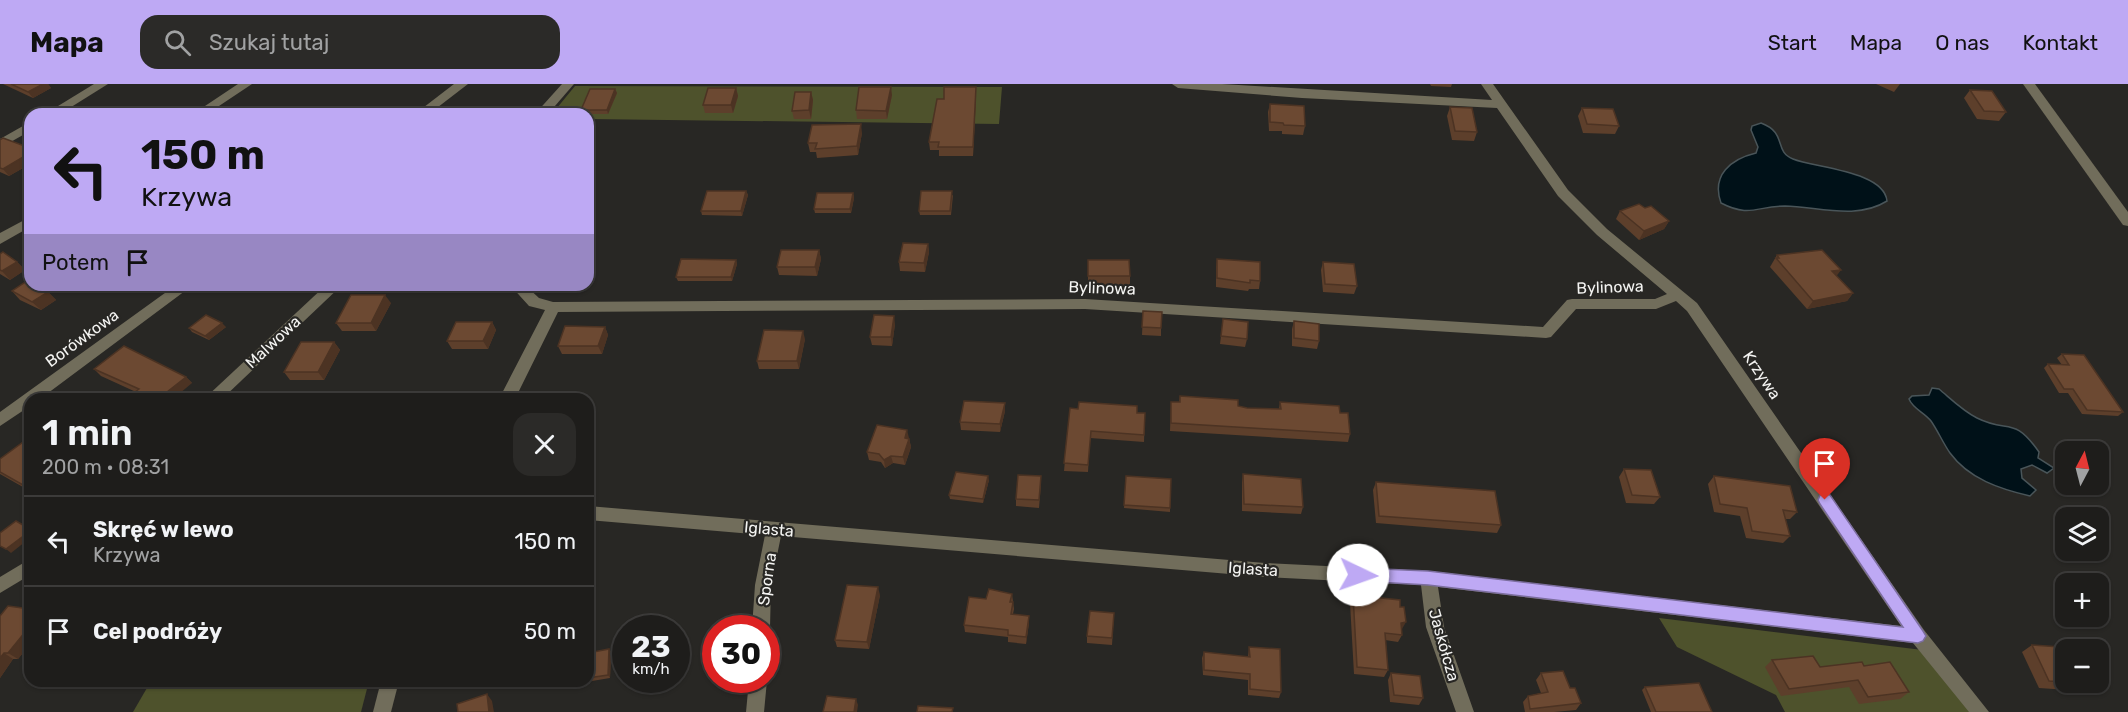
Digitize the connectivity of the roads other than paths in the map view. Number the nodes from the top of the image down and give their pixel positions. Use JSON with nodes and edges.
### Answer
{"nodes":[{"id":1,"x":102,"y":84,"type":"edge"},
{"id":2,"x":246,"y":84,"type":"edge"},
{"id":3,"x":462,"y":84,"type":"edge"},
{"id":4,"x":568,"y":84,"type":"edge"},
{"id":5,"x":1178,"y":84,"type":"edge"},
{"id":6,"x":1486,"y":84,"type":"edge"},
{"id":7,"x":2029,"y":84,"type":"edge"},
{"id":8,"x":1500,"y":104,"type":"junction"},
{"id":9,"x":61,"y":108,"type":"edge"},
{"id":10,"x":208,"y":108,"type":"edge"},
{"id":11,"x":428,"y":108,"type":"edge"},
{"id":12,"x":546,"y":108,"type":"edge"},
{"id":13,"x":24,"y":130,"type":"edge"},
{"id":14,"x":0,"y":144,"type":"edge"},
{"id":15,"x":2128,"y":222,"type":"edge"},
{"id":16,"x":24,"y":224,"type":"edge"},
{"id":17,"x":0,"y":239,"type":"edge"},
{"id":18,"x":178,"y":291,"type":"edge"},
{"id":19,"x":329,"y":291,"type":"edge"},
{"id":20,"x":523,"y":291,"type":"edge"},
{"id":21,"x":1678,"y":295,"type":"junction"},
{"id":22,"x":553,"y":307,"type":"junction"},
{"id":23,"x":37,"y":393,"type":"edge"},
{"id":24,"x":218,"y":393,"type":"edge"},
{"id":25,"x":510,"y":393,"type":"edge"},
{"id":26,"x":24,"y":403,"type":"edge"},
{"id":27,"x":0,"y":420,"type":"edge"},
{"id":28,"x":594,"y":514,"type":"edge"},
{"id":29,"x":774,"y":530,"type":"junction"},
{"id":30,"x":24,"y":570,"type":"edge"},
{"id":31,"x":1428,"y":578,"type":"junction"},
{"id":32,"x":0,"y":586,"type":"edge"},
{"id":33,"x":762,"y":615,"type":"edge"},
{"id":34,"x":1918,"y":636,"type":"junction"},
{"id":35,"x":388,"y":687,"type":"edge"},
{"id":36,"x":757,"y":693,"type":"edge"},
{"id":37,"x":382,"y":712,"type":"edge"},
{"id":38,"x":755,"y":712,"type":"edge"},
{"id":39,"x":1465,"y":712,"type":"edge"},
{"id":40,"x":1980,"y":712,"type":"edge"}],
"edges":[{"from":1,"to":9,"type":"street"},
{"from":2,"to":10,"type":"street"},
{"from":3,"to":11,"type":"street"},
{"from":4,"to":12,"type":"street"},
{"from":5,"to":8,"type":"street"},
{"from":6,"to":8,"type":"street","name":"Krzywa"},
{"from":7,"to":15,"type":"street"},
{"from":8,"to":21,"type":"street","name":"Krzywa"},
{"from":13,"to":14,"type":"street"},
{"from":16,"to":17,"type":"street"},
{"from":18,"to":23,"type":"street","name":"Borówkowa"},
{"from":19,"to":24,"type":"street","name":"Malwowa"},
{"from":20,"to":22,"type":"street","name":"Bylinowa"},
{"from":21,"to":22,"type":"street","name":"Bylinowa"},
{"from":21,"to":34,"type":"street","name":"Krzywa"},
{"from":22,"to":25,"type":"street"},
{"from":26,"to":27,"type":"street","name":"Borówkowa"},
{"from":28,"to":29,"type":"street","name":"Iglasta"},
{"from":29,"to":31,"type":"street","name":"Iglasta"},
{"from":29,"to":33,"type":"street","name":"Sporna"},
{"from":30,"to":32,"type":"street"},
{"from":31,"to":34,"type":"street","name":"Iglasta"},
{"from":31,"to":39,"type":"street","name":"Jaskółcza"},
{"from":34,"to":40,"type":"street","name":"Krzywa"},
{"from":35,"to":37,"type":"street"},
{"from":36,"to":38,"type":"street"}]}
